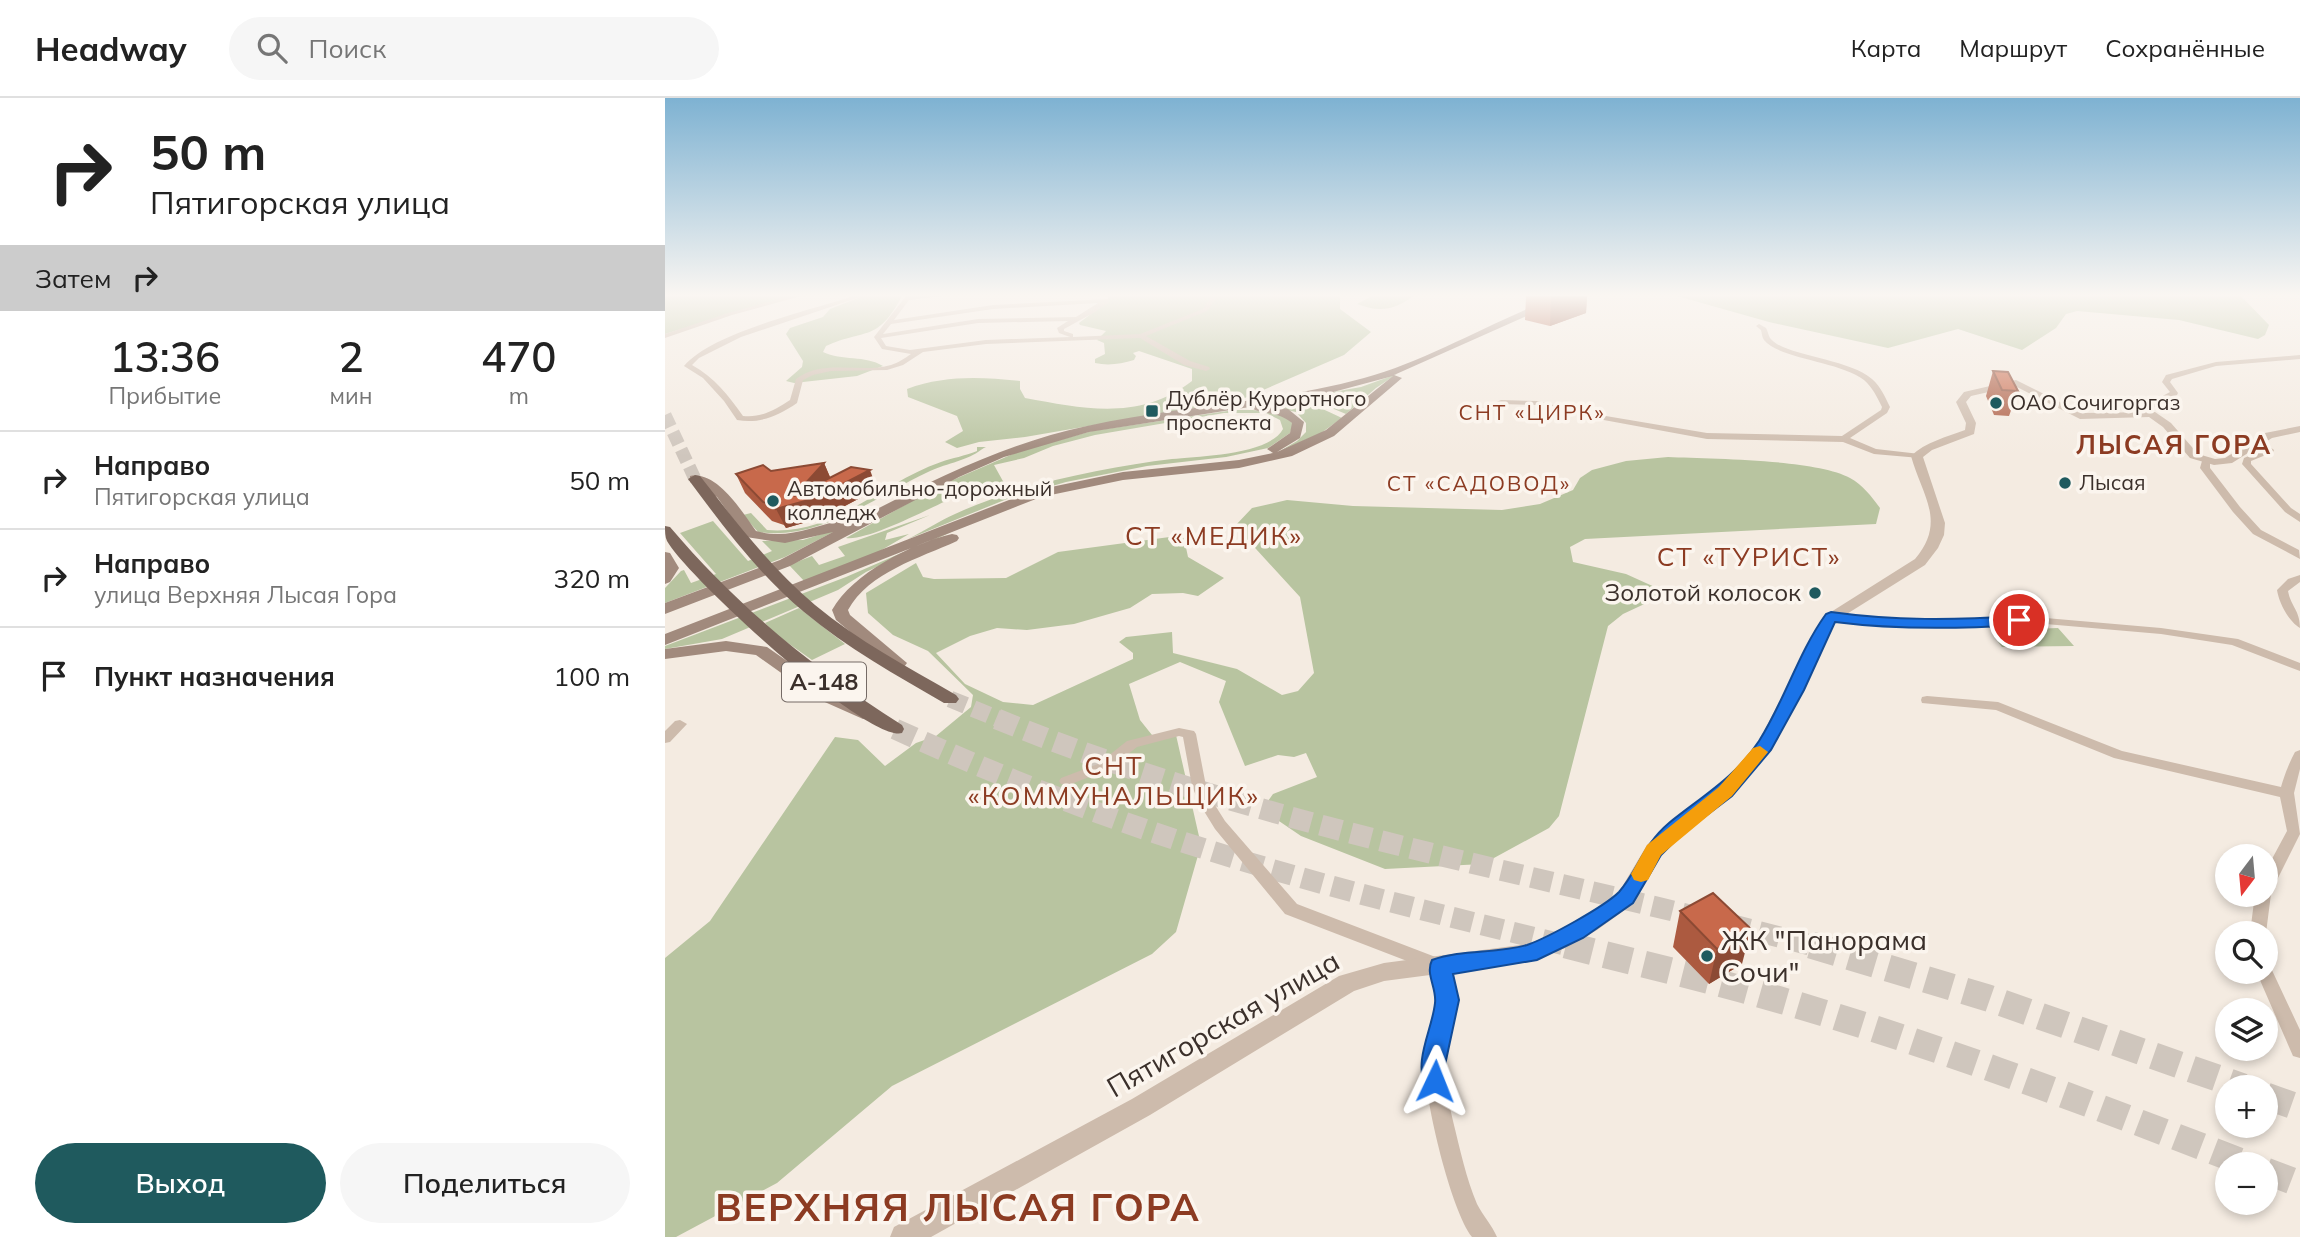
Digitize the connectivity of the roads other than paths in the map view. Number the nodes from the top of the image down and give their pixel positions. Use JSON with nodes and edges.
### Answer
{"nodes":[{"id":1,"x":709,"y":349,"type":"edge"},
{"id":2,"x":890,"y":349,"type":"edge"},
{"id":3,"x":935,"y":349,"type":"edge"},
{"id":4,"x":1163,"y":349,"type":"edge"},
{"id":5,"x":1447,"y":349,"type":"edge"},
{"id":6,"x":1788,"y":349,"type":"edge"},
{"id":7,"x":922,"y":351,"type":"junction"},
{"id":8,"x":2300,"y":357,"type":"edge"},
{"id":9,"x":1423,"y":360,"type":"junction"},
{"id":10,"x":1206,"y":369,"type":"dead end"},
{"id":11,"x":1485,"y":409,"type":"dead end"},
{"id":12,"x":1193,"y":411,"type":"junction"},
{"id":13,"x":2147,"y":413,"type":"junction"},
{"id":14,"x":2300,"y":429,"type":"edge"},
{"id":15,"x":1844,"y":439,"type":"junction"},
{"id":16,"x":1037,"y":442,"type":"junction"},
{"id":17,"x":2270,"y":450,"type":"dead end"},
{"id":18,"x":1917,"y":456,"type":"junction"},
{"id":19,"x":2206,"y":461,"type":"junction"},
{"id":20,"x":1185,"y":468,"type":"junction"},
{"id":21,"x":1095,"y":482,"type":"junction"},
{"id":22,"x":2300,"y":519,"type":"edge"},
{"id":23,"x":665,"y":530,"type":"edge"},
{"id":24,"x":665,"y":556,"type":"edge"},
{"id":25,"x":2300,"y":556,"type":"edge"},
{"id":26,"x":2300,"y":578,"type":"edge"},
{"id":27,"x":665,"y":579,"type":"edge"},
{"id":28,"x":665,"y":609,"type":"edge"},
{"id":29,"x":1826,"y":624,"type":"junction"},
{"id":30,"x":2300,"y":625,"type":"edge"},
{"id":31,"x":665,"y":640,"type":"edge"},
{"id":32,"x":665,"y":654,"type":"edge"},
{"id":33,"x":2300,"y":667,"type":"edge"},
{"id":34,"x":1927,"y":700,"type":"dead end"},
{"id":35,"x":680,"y":724,"type":"dead end"},
{"id":36,"x":665,"y":738,"type":"edge"},
{"id":37,"x":2300,"y":755,"type":"edge"},
{"id":38,"x":1066,"y":781,"type":"dead end"},
{"id":39,"x":2292,"y":787,"type":"edge"},
{"id":40,"x":2279,"y":860,"type":"edge"},
{"id":41,"x":1440,"y":966,"type":"junction"},
{"id":42,"x":2270,"y":984,"type":"edge"},
{"id":43,"x":2300,"y":1050,"type":"edge"},
{"id":44,"x":904,"y":1237,"type":"edge"},
{"id":45,"x":1486,"y":1237,"type":"edge"}],
"edges":[{"from":1,"to":7,"type":"street"},
{"from":2,"to":7,"type":"street"},
{"from":3,"to":7,"type":"street"},
{"from":4,"to":10,"type":"street"},
{"from":5,"to":9,"type":"main road"},
{"from":6,"to":15,"type":"street"},
{"from":8,"to":13,"type":"street"},
{"from":9,"to":12,"type":"main road","number":"А-148"},
{"from":9,"to":20,"type":"main road","number":"А-148"},
{"from":11,"to":15,"type":"street"},
{"from":12,"to":16,"type":"main road","number":"А-148"},
{"from":12,"to":20,"type":"main road","number":"А-148"},
{"from":13,"to":18,"type":"street"},
{"from":13,"to":19,"type":"street"},
{"from":14,"to":19,"type":"street"},
{"from":15,"to":18,"type":"street"},
{"from":16,"to":21,"type":"main road","number":"А-148"},
{"from":16,"to":28,"type":"main road","number":"А-148"},
{"from":17,"to":22,"type":"street"},
{"from":18,"to":29,"type":"street"},
{"from":19,"to":25,"type":"street"},
{"from":20,"to":21,"type":"main road","number":"А-148"},
{"from":21,"to":31,"type":"main road","number":"А-148"},
{"from":23,"to":32,"type":"main road","number":"А-148"},
{"from":24,"to":27,"type":"main road"},
{"from":26,"to":30,"type":"street"},
{"from":29,"to":33,"type":"street"},
{"from":29,"to":41,"type":"street","name":"Пятигорская улица"},
{"from":34,"to":39,"type":"street"},
{"from":35,"to":36,"type":"street"},
{"from":37,"to":39,"type":"street"},
{"from":38,"to":41,"type":"street"},
{"from":39,"to":40,"type":"street"},
{"from":41,"to":44,"type":"street","name":"Пятигорская улица"},
{"from":41,"to":45,"type":"street"},
{"from":42,"to":43,"type":"street"}]}
